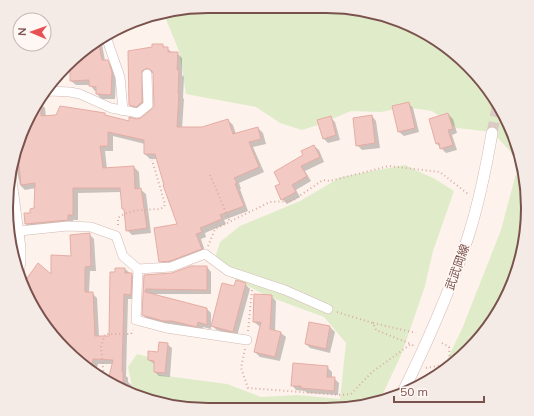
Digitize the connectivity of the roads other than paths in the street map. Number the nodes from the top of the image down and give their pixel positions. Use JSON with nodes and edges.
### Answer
{"nodes":[{"id":1,"x":107,"y":41,"type":"edge"},
{"id":2,"x":147,"y":74,"type":"dead end"},
{"id":3,"x":52,"y":90,"type":"edge"},
{"id":4,"x":123,"y":111,"type":"junction"},
{"id":5,"x":492,"y":133,"type":"tunnel mouth"},
{"id":6,"x":14,"y":192,"type":"edge"},
{"id":7,"x":19,"y":231,"type":"junction"},
{"id":8,"x":21,"y":262,"type":"edge"},
{"id":9,"x":138,"y":269,"type":"junction"},
{"id":10,"x":328,"y":308,"type":"road end"},
{"id":11,"x":247,"y":340,"type":"road end"},
{"id":12,"x":406,"y":386,"type":"edge"}],
"edges":[{"from":1,"to":4,"type":"street"},
{"from":2,"to":4,"type":"street"},
{"from":3,"to":4,"type":"street"},
{"from":5,"to":12,"type":"street","name":"武武岡線"},
{"from":6,"to":7,"type":"street"},
{"from":7,"to":8,"type":"street"},
{"from":7,"to":9,"type":"street"},
{"from":9,"to":10,"type":"street"},
{"from":9,"to":11,"type":"street"}]}
